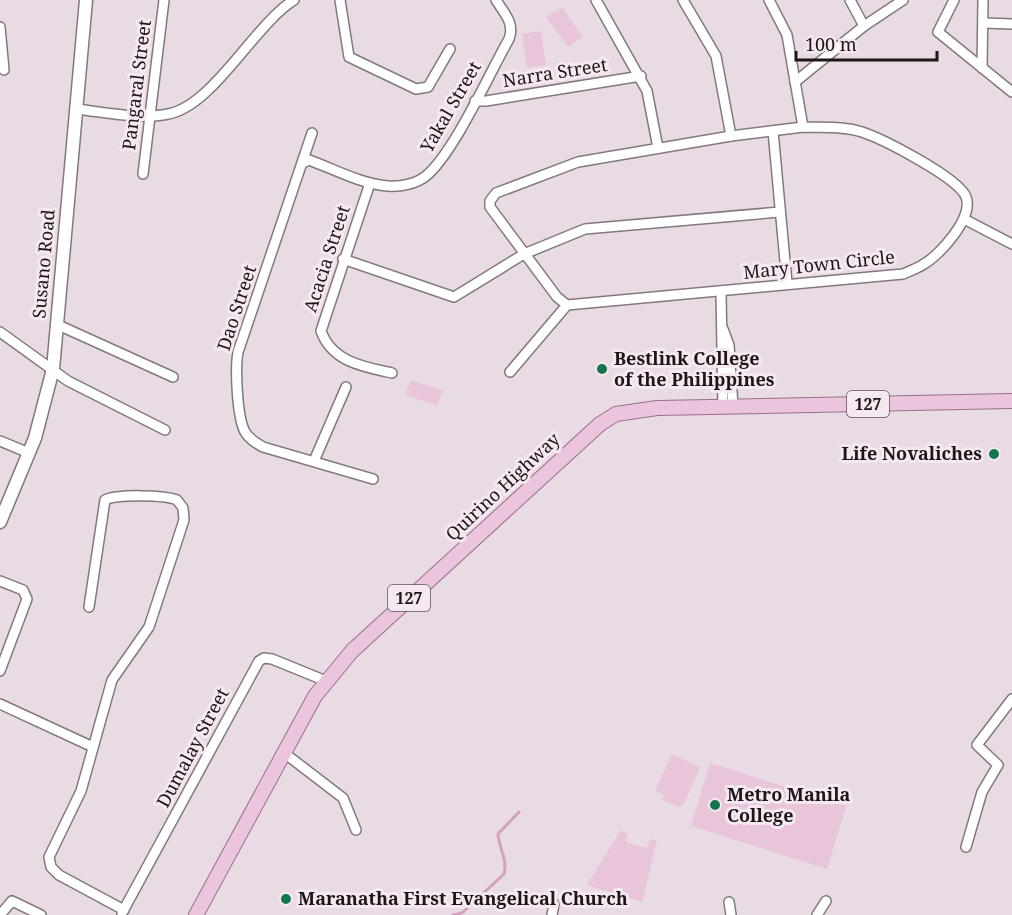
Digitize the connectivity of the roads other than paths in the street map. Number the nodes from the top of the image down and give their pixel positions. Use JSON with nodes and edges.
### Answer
{"nodes":[{"id":1,"x":86,"y":0,"type":"edge"},
{"id":2,"x":164,"y":0,"type":"edge"},
{"id":3,"x":294,"y":0,"type":"edge"},
{"id":4,"x":340,"y":0,"type":"edge"},
{"id":5,"x":496,"y":0,"type":"edge"},
{"id":6,"x":596,"y":0,"type":"edge"},
{"id":7,"x":683,"y":0,"type":"edge"},
{"id":8,"x":769,"y":0,"type":"edge"},
{"id":9,"x":850,"y":0,"type":"edge"},
{"id":10,"x":903,"y":0,"type":"edge"},
{"id":11,"x":954,"y":0,"type":"edge"},
{"id":12,"x":983,"y":0,"type":"edge"},
{"id":13,"x":983,"y":23,"type":"junction"},
{"id":14,"x":1012,"y":24,"type":"edge"},
{"id":15,"x":864,"y":26,"type":"junction"},
{"id":16,"x":0,"y":27,"type":"edge"},
{"id":17,"x":450,"y":50,"type":"dead end"},
{"id":18,"x":982,"y":68,"type":"junction"},
{"id":19,"x":4,"y":70,"type":"dead end"},
{"id":20,"x":641,"y":76,"type":"junction"},
{"id":21,"x":999,"y":81,"type":"junction"},
{"id":22,"x":795,"y":82,"type":"junction"},
{"id":23,"x":1012,"y":82,"type":"edge"},
{"id":24,"x":1012,"y":92,"type":"edge"},
{"id":25,"x":475,"y":101,"type":"junction"},
{"id":26,"x":75,"y":109,"type":"junction"},
{"id":27,"x":150,"y":116,"type":"junction"},
{"id":28,"x":803,"y":127,"type":"junction"},
{"id":29,"x":773,"y":132,"type":"junction"},
{"id":30,"x":312,"y":133,"type":"dead end"},
{"id":31,"x":731,"y":136,"type":"junction"},
{"id":32,"x":658,"y":148,"type":"junction"},
{"id":33,"x":303,"y":163,"type":"junction"},
{"id":34,"x":143,"y":174,"type":"dead end"},
{"id":35,"x":370,"y":183,"type":"junction"},
{"id":36,"x":780,"y":212,"type":"junction"},
{"id":37,"x":964,"y":219,"type":"junction"},
{"id":38,"x":1012,"y":244,"type":"edge"},
{"id":39,"x":524,"y":254,"type":"junction"},
{"id":40,"x":344,"y":259,"type":"junction"},
{"id":41,"x":787,"y":283,"type":"junction"},
{"id":42,"x":721,"y":292,"type":"junction"},
{"id":43,"x":567,"y":305,"type":"junction"},
{"id":44,"x":57,"y":324,"type":"junction"},
{"id":45,"x":0,"y":332,"type":"edge"},
{"id":46,"x":53,"y":369,"type":"junction"},
{"id":47,"x":510,"y":372,"type":"dead end"},
{"id":48,"x":392,"y":374,"type":"dead end"},
{"id":49,"x":172,"y":377,"type":"dead end"},
{"id":50,"x":346,"y":387,"type":"dead end"},
{"id":51,"x":1012,"y":401,"type":"edge"},
{"id":52,"x":728,"y":407,"type":"junction"},
{"id":53,"x":165,"y":430,"type":"dead end"},
{"id":54,"x":0,"y":441,"type":"edge"},
{"id":55,"x":29,"y":453,"type":"junction"},
{"id":56,"x":314,"y":461,"type":"junction"},
{"id":57,"x":373,"y":479,"type":"dead end"},
{"id":58,"x":0,"y":522,"type":"edge"},
{"id":59,"x":0,"y":581,"type":"edge"},
{"id":60,"x":90,"y":608,"type":"dead end"},
{"id":61,"x":0,"y":671,"type":"edge"},
{"id":62,"x":326,"y":681,"type":"junction"},
{"id":63,"x":1012,"y":699,"type":"edge"},
{"id":64,"x":0,"y":704,"type":"edge"},
{"id":65,"x":93,"y":747,"type":"junction"},
{"id":66,"x":283,"y":752,"type":"junction"},
{"id":67,"x":356,"y":830,"type":"dead end"},
{"id":68,"x":966,"y":847,"type":"dead end"},
{"id":69,"x":826,"y":901,"type":"dead end"},
{"id":70,"x":729,"y":902,"type":"dead end"},
{"id":71,"x":554,"y":904,"type":"dead end"},
{"id":72,"x":122,"y":912,"type":"edge"},
{"id":73,"x":0,"y":915,"type":"edge"},
{"id":74,"x":41,"y":915,"type":"edge"},
{"id":75,"x":196,"y":915,"type":"edge"},
{"id":76,"x":552,"y":915,"type":"edge"},
{"id":77,"x":731,"y":915,"type":"edge"},
{"id":78,"x":817,"y":915,"type":"edge"}],
"edges":[{"from":1,"to":26,"type":"main road","name":"Susano Road"},
{"from":2,"to":27,"type":"street","name":"Pangaral Street"},
{"from":3,"to":27,"type":"street"},
{"from":4,"to":17,"type":"street"},
{"from":5,"to":25,"type":"street","name":"Yakal Street"},
{"from":6,"to":20,"type":"street"},
{"from":7,"to":31,"type":"street"},
{"from":8,"to":22,"type":"street"},
{"from":9,"to":15,"type":"street"},
{"from":10,"to":15,"type":"street"},
{"from":11,"to":18,"type":"street"},
{"from":12,"to":13,"type":"street"},
{"from":13,"to":14,"type":"street"},
{"from":13,"to":18,"type":"street"},
{"from":15,"to":22,"type":"street"},
{"from":16,"to":19,"type":"street"},
{"from":18,"to":21,"type":"street"},
{"from":20,"to":25,"type":"street","name":"Narra Street"},
{"from":20,"to":32,"type":"street"},
{"from":21,"to":23,"type":"street"},
{"from":21,"to":24,"type":"street"},
{"from":22,"to":28,"type":"street"},
{"from":25,"to":35,"type":"street","name":"Yakal Street"},
{"from":26,"to":27,"type":"street"},
{"from":26,"to":44,"type":"main road","name":"Susano Road"},
{"from":27,"to":34,"type":"street","name":"Pangaral Street"},
{"from":28,"to":29,"type":"street"},
{"from":28,"to":37,"type":"street"},
{"from":29,"to":31,"type":"street"},
{"from":29,"to":36,"type":"street"},
{"from":30,"to":33,"type":"street","name":"Dao Street"},
{"from":31,"to":32,"type":"street"},
{"from":32,"to":39,"type":"street"},
{"from":33,"to":35,"type":"street","name":"Yakal Street"},
{"from":33,"to":56,"type":"street","name":"Dao Street"},
{"from":35,"to":40,"type":"street","name":"Acacia Street"},
{"from":36,"to":39,"type":"street"},
{"from":36,"to":41,"type":"street"},
{"from":37,"to":38,"type":"street"},
{"from":37,"to":41,"type":"street","name":"Mary Town Circle"},
{"from":39,"to":40,"type":"street"},
{"from":39,"to":43,"type":"street"},
{"from":40,"to":48,"type":"street","name":"Acacia Street"},
{"from":41,"to":42,"type":"street","name":"Mary Town Circle"},
{"from":42,"to":43,"type":"street","name":"Mary Town Circle"},
{"from":42,"to":52,"type":"street"},
{"from":43,"to":47,"type":"street"},
{"from":44,"to":46,"type":"main road","name":"Susano Road"},
{"from":44,"to":49,"type":"street"},
{"from":45,"to":46,"type":"street"},
{"from":46,"to":53,"type":"street"},
{"from":46,"to":55,"type":"main road","name":"Susano Road"},
{"from":50,"to":56,"type":"street"},
{"from":51,"to":52,"type":"main road","name":"Quirino Highway","number":"127"},
{"from":52,"to":62,"type":"main road","name":"Quirino Highway","number":"127"},
{"from":54,"to":55,"type":"street"},
{"from":55,"to":58,"type":"main road","name":"Susano Road"},
{"from":56,"to":57,"type":"street","name":"Dao Street"},
{"from":59,"to":61,"type":"street"},
{"from":60,"to":65,"type":"street"},
{"from":62,"to":66,"type":"main road","name":"Quirino Highway","number":"127"},
{"from":62,"to":72,"type":"street","name":"Dumalay Street"},
{"from":63,"to":68,"type":"street"},
{"from":64,"to":65,"type":"street"},
{"from":65,"to":72,"type":"street"},
{"from":66,"to":67,"type":"street"},
{"from":66,"to":75,"type":"main road","name":"Quirino Highway","number":"127"},
{"from":69,"to":78,"type":"street"},
{"from":70,"to":77,"type":"street"},
{"from":71,"to":76,"type":"street"},
{"from":73,"to":74,"type":"street"}]}
